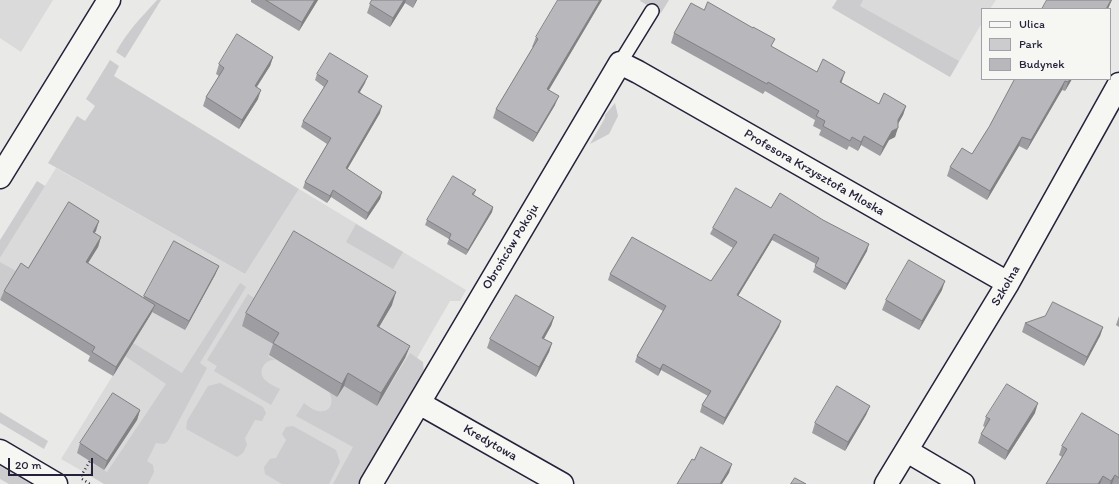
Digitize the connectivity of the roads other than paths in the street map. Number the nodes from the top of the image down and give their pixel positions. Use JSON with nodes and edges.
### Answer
{"nodes":[{"id":1,"x":109,"y":0,"type":"edge"},
{"id":2,"x":652,"y":11,"type":"dead end"},
{"id":3,"x":620,"y":63,"type":"junction"},
{"id":4,"x":1119,"y":84,"type":"edge"},
{"id":5,"x":0,"y":177,"type":"edge"},
{"id":6,"x":1008,"y":283,"type":"junction"},
{"id":7,"x":419,"y":403,"type":"junction"},
{"id":8,"x":0,"y":451,"type":"edge"},
{"id":9,"x":907,"y":451,"type":"junction"},
{"id":10,"x":56,"y":484,"type":"edge"},
{"id":11,"x":372,"y":484,"type":"edge"},
{"id":12,"x":562,"y":484,"type":"edge"},
{"id":13,"x":886,"y":484,"type":"edge"},
{"id":14,"x":963,"y":484,"type":"edge"}],
"edges":[{"from":1,"to":5,"type":"street"},
{"from":2,"to":3,"type":"lane","name":"Obrońców Pokoju"},
{"from":3,"to":6,"type":"street","name":"Profesora Krzysztofa Mloska"},
{"from":3,"to":7,"type":"street","name":"Obrońców Pokoju"},
{"from":4,"to":6,"type":"street","name":"Szkolna"},
{"from":6,"to":9,"type":"street","name":"Szkolna"},
{"from":7,"to":11,"type":"street","name":"Obrońców Pokoju"},
{"from":7,"to":12,"type":"street","name":"Kredytowa"},
{"from":8,"to":10,"type":"street"},
{"from":9,"to":13,"type":"street","name":"Szkolna"},
{"from":9,"to":14,"type":"street"}]}
